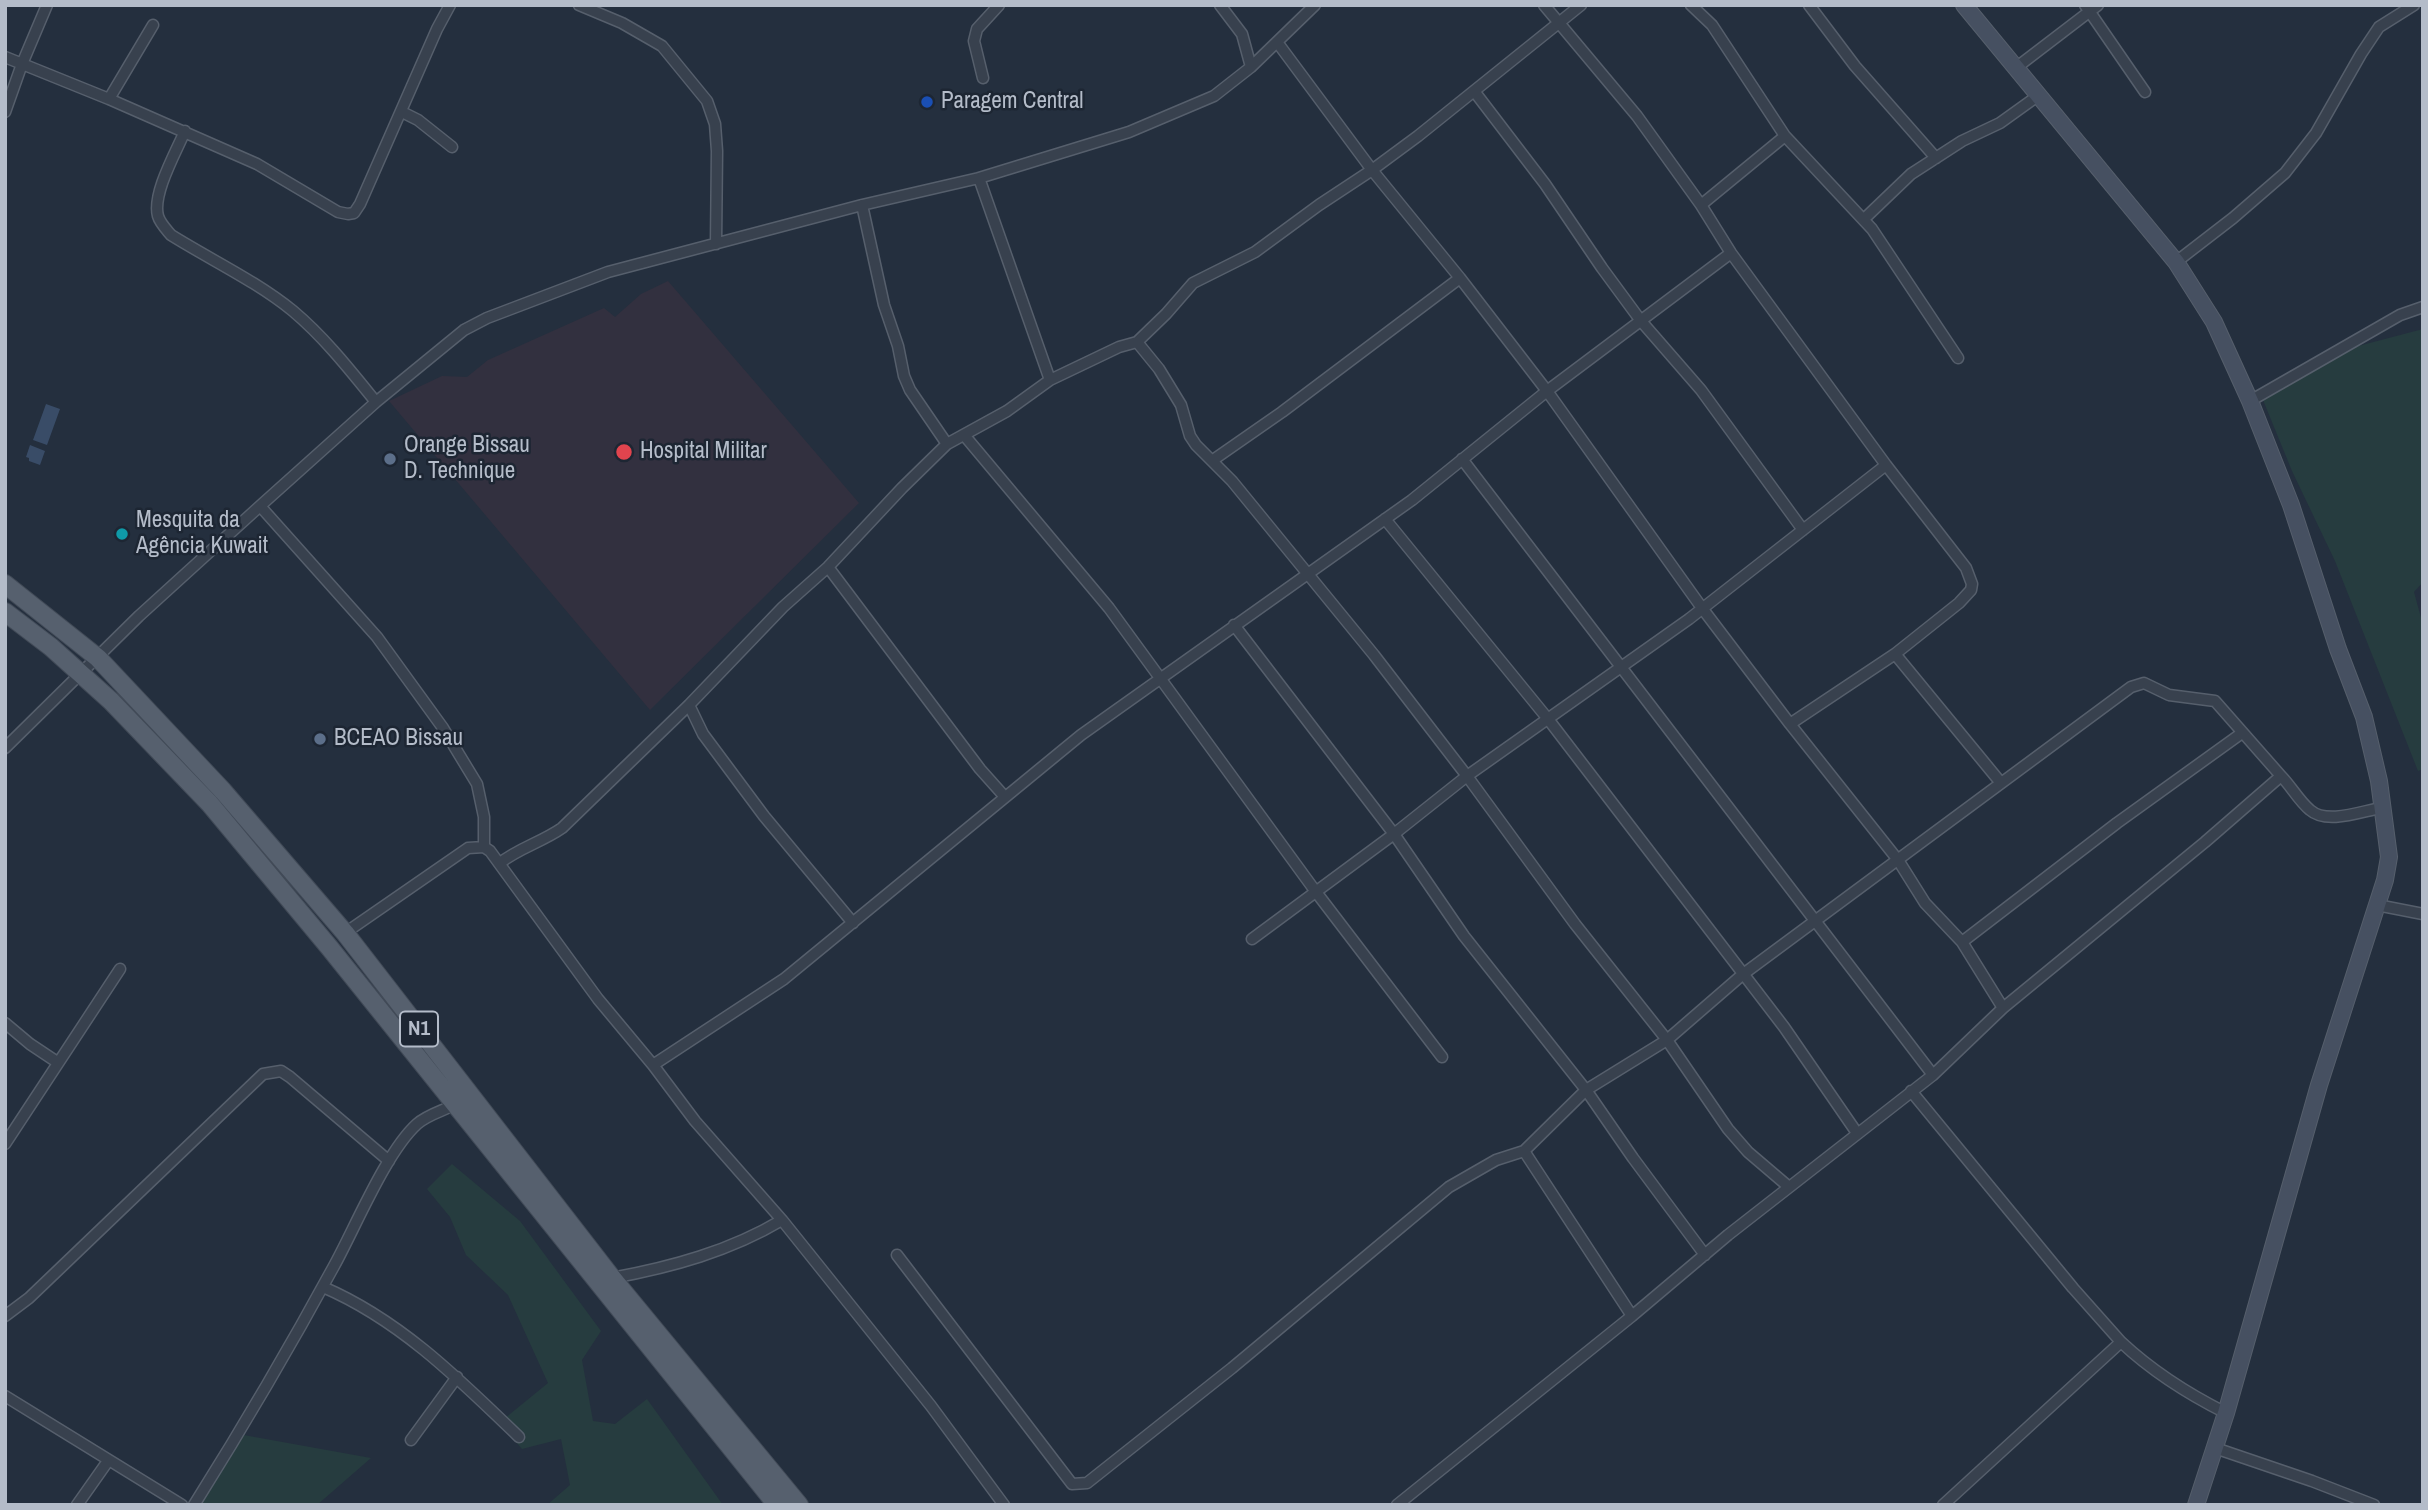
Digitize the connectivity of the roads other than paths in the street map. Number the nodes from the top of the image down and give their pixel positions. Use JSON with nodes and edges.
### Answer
{"nodes":[{"id":1,"x":47,"y":5,"type":"edge"},
{"id":2,"x":450,"y":5,"type":"edge"},
{"id":3,"x":579,"y":5,"type":"edge"},
{"id":4,"x":999,"y":5,"type":"edge"},
{"id":5,"x":1220,"y":5,"type":"edge"},
{"id":6,"x":1315,"y":5,"type":"edge"},
{"id":7,"x":1544,"y":5,"type":"edge"},
{"id":8,"x":1581,"y":5,"type":"edge"},
{"id":9,"x":1691,"y":5,"type":"edge"},
{"id":10,"x":1809,"y":5,"type":"edge"},
{"id":11,"x":1964,"y":5,"type":"edge"},
{"id":12,"x":2414,"y":5,"type":"edge"},
{"id":13,"x":2091,"y":7,"type":"edge"},
{"id":14,"x":1559,"y":24,"type":"junction"},
{"id":15,"x":153,"y":25,"type":"dead end"},
{"id":16,"x":1278,"y":42,"type":"junction"},
{"id":17,"x":5,"y":57,"type":"edge"},
{"id":18,"x":22,"y":64,"type":"junction"},
{"id":19,"x":1251,"y":67,"type":"junction"},
{"id":20,"x":2017,"y":67,"type":"junction"},
{"id":21,"x":983,"y":78,"type":"dead end"},
{"id":22,"x":1474,"y":91,"type":"junction"},
{"id":23,"x":2145,"y":92,"type":"dead end"},
{"id":24,"x":2039,"y":95,"type":"junction"},
{"id":25,"x":109,"y":99,"type":"junction"},
{"id":26,"x":402,"y":111,"type":"junction"},
{"id":27,"x":5,"y":112,"type":"edge"},
{"id":28,"x":185,"y":131,"type":"junction"},
{"id":29,"x":1785,"y":136,"type":"junction"},
{"id":30,"x":452,"y":147,"type":"dead end"},
{"id":31,"x":1936,"y":159,"type":"junction"},
{"id":32,"x":1371,"y":170,"type":"junction"},
{"id":33,"x":979,"y":178,"type":"junction"},
{"id":34,"x":862,"y":205,"type":"junction"},
{"id":35,"x":1701,"y":205,"type":"junction"},
{"id":36,"x":1864,"y":219,"type":"junction"},
{"id":37,"x":716,"y":244,"type":"junction"},
{"id":38,"x":1731,"y":253,"type":"junction"},
{"id":39,"x":2176,"y":262,"type":"junction"},
{"id":40,"x":1460,"y":278,"type":"junction"},
{"id":41,"x":2423,"y":307,"type":"edge"},
{"id":42,"x":1641,"y":321,"type":"junction"},
{"id":43,"x":1137,"y":342,"type":"junction"},
{"id":44,"x":1958,"y":358,"type":"dead end"},
{"id":45,"x":1050,"y":380,"type":"junction"},
{"id":46,"x":1547,"y":391,"type":"junction"},
{"id":47,"x":2250,"y":401,"type":"junction"},
{"id":48,"x":376,"y":402,"type":"junction"},
{"id":49,"x":964,"y":435,"type":"junction"},
{"id":50,"x":947,"y":444,"type":"junction"},
{"id":51,"x":1462,"y":459,"type":"junction"},
{"id":52,"x":1213,"y":460,"type":"junction"},
{"id":53,"x":1886,"y":465,"type":"junction"},
{"id":54,"x":260,"y":506,"type":"junction"},
{"id":55,"x":1385,"y":519,"type":"junction"},
{"id":56,"x":1803,"y":530,"type":"junction"},
{"id":57,"x":828,"y":567,"type":"junction"},
{"id":58,"x":1308,"y":572,"type":"junction"},
{"id":59,"x":5,"y":584,"type":"edge"},
{"id":60,"x":1702,"y":608,"type":"junction"},
{"id":61,"x":5,"y":612,"type":"edge"},
{"id":62,"x":1234,"y":625,"type":"junction"},
{"id":63,"x":1895,"y":654,"type":"junction"},
{"id":64,"x":98,"y":658,"type":"junction"},
{"id":65,"x":1621,"y":668,"type":"junction"},
{"id":66,"x":81,"y":674,"type":"junction"},
{"id":67,"x":1161,"y":679,"type":"junction"},
{"id":68,"x":689,"y":705,"type":"junction"},
{"id":69,"x":1548,"y":719,"type":"junction"},
{"id":70,"x":1790,"y":724,"type":"junction"},
{"id":71,"x":2242,"y":733,"type":"junction"},
{"id":72,"x":5,"y":748,"type":"edge"},
{"id":73,"x":1467,"y":776,"type":"junction"},
{"id":74,"x":2281,"y":776,"type":"junction"},
{"id":75,"x":2001,"y":783,"type":"junction"},
{"id":76,"x":1005,"y":797,"type":"junction"},
{"id":77,"x":2382,"y":808,"type":"junction"},
{"id":78,"x":1394,"y":834,"type":"junction"},
{"id":79,"x":484,"y":847,"type":"junction"},
{"id":80,"x":1898,"y":860,"type":"junction"},
{"id":81,"x":500,"y":863,"type":"junction"},
{"id":82,"x":1316,"y":891,"type":"junction"},
{"id":83,"x":2377,"y":905,"type":"junction"},
{"id":84,"x":2423,"y":914,"type":"edge"},
{"id":85,"x":1816,"y":920,"type":"junction"},
{"id":86,"x":853,"y":923,"type":"junction"},
{"id":87,"x":345,"y":933,"type":"junction"},
{"id":88,"x":1252,"y":939,"type":"dead end"},
{"id":89,"x":1962,"y":942,"type":"junction"},
{"id":90,"x":120,"y":969,"type":"dead end"},
{"id":91,"x":1742,"y":975,"type":"junction"},
{"id":92,"x":2003,"y":1008,"type":"junction"},
{"id":93,"x":5,"y":1023,"type":"edge"},
{"id":94,"x":1667,"y":1040,"type":"junction"},
{"id":95,"x":1443,"y":1058,"type":"dead end"},
{"id":96,"x":57,"y":1062,"type":"junction"},
{"id":97,"x":653,"y":1065,"type":"junction"},
{"id":98,"x":1933,"y":1075,"type":"junction"},
{"id":99,"x":1587,"y":1090,"type":"junction"},
{"id":100,"x":1912,"y":1091,"type":"junction"},
{"id":101,"x":454,"y":1105,"type":"junction"},
{"id":102,"x":1857,"y":1133,"type":"junction"},
{"id":103,"x":5,"y":1144,"type":"edge"},
{"id":104,"x":1524,"y":1151,"type":"junction"},
{"id":105,"x":390,"y":1161,"type":"junction"},
{"id":106,"x":1789,"y":1187,"type":"junction"},
{"id":107,"x":782,"y":1220,"type":"junction"},
{"id":108,"x":897,"y":1255,"type":"dead end"},
{"id":109,"x":1705,"y":1255,"type":"junction"},
{"id":110,"x":612,"y":1278,"type":"junction"},
{"id":111,"x":323,"y":1287,"type":"junction"},
{"id":112,"x":5,"y":1316,"type":"edge"},
{"id":113,"x":1632,"y":1316,"type":"junction"},
{"id":114,"x":2121,"y":1342,"type":"junction"},
{"id":115,"x":457,"y":1377,"type":"junction"},
{"id":116,"x":5,"y":1396,"type":"edge"},
{"id":117,"x":2226,"y":1413,"type":"junction"},
{"id":118,"x":519,"y":1437,"type":"dead end"},
{"id":119,"x":411,"y":1440,"type":"dead end"},
{"id":120,"x":2215,"y":1448,"type":"junction"},
{"id":121,"x":108,"y":1461,"type":"junction"},
{"id":122,"x":77,"y":1505,"type":"edge"},
{"id":123,"x":182,"y":1505,"type":"edge"},
{"id":124,"x":194,"y":1505,"type":"edge"},
{"id":125,"x":777,"y":1505,"type":"edge"},
{"id":126,"x":799,"y":1505,"type":"edge"},
{"id":127,"x":1004,"y":1505,"type":"edge"},
{"id":128,"x":1397,"y":1505,"type":"edge"},
{"id":129,"x":1942,"y":1505,"type":"edge"},
{"id":130,"x":2196,"y":1505,"type":"edge"},
{"id":131,"x":2374,"y":1505,"type":"edge"}],
"edges":[{"from":1,"to":18,"type":"street"},
{"from":2,"to":26,"type":"street"},
{"from":3,"to":37,"type":"street"},
{"from":4,"to":21,"type":"street"},
{"from":5,"to":19,"type":"street"},
{"from":6,"to":16,"type":"street"},
{"from":7,"to":14,"type":"street"},
{"from":8,"to":14,"type":"street"},
{"from":9,"to":29,"type":"street"},
{"from":10,"to":31,"type":"street"},
{"from":11,"to":20,"type":"street"},
{"from":12,"to":39,"type":"street"},
{"from":13,"to":20,"type":"street"},
{"from":13,"to":23,"type":"street"},
{"from":14,"to":22,"type":"street"},
{"from":14,"to":35,"type":"street"},
{"from":15,"to":25,"type":"street"},
{"from":16,"to":19,"type":"street"},
{"from":16,"to":32,"type":"street"},
{"from":17,"to":18,"type":"street"},
{"from":18,"to":25,"type":"street"},
{"from":18,"to":27,"type":"street"},
{"from":19,"to":33,"type":"street"},
{"from":20,"to":24,"type":"street"},
{"from":22,"to":32,"type":"street"},
{"from":22,"to":42,"type":"street"},
{"from":24,"to":31,"type":"street"},
{"from":24,"to":39,"type":"street"},
{"from":25,"to":28,"type":"street"},
{"from":26,"to":28,"type":"street"},
{"from":26,"to":30,"type":"street"},
{"from":28,"to":48,"type":"street"},
{"from":29,"to":35,"type":"street"},
{"from":29,"to":36,"type":"street"},
{"from":31,"to":36,"type":"street"},
{"from":32,"to":40,"type":"street"},
{"from":32,"to":43,"type":"street"},
{"from":33,"to":34,"type":"street"},
{"from":33,"to":45,"type":"street"},
{"from":34,"to":37,"type":"street"},
{"from":34,"to":50,"type":"street"},
{"from":35,"to":38,"type":"street"},
{"from":36,"to":44,"type":"street"},
{"from":37,"to":48,"type":"street"},
{"from":38,"to":42,"type":"street"},
{"from":38,"to":53,"type":"street"},
{"from":39,"to":47,"type":"street"},
{"from":40,"to":46,"type":"street"},
{"from":40,"to":52,"type":"street"},
{"from":41,"to":47,"type":"street"},
{"from":42,"to":46,"type":"street"},
{"from":42,"to":56,"type":"street"},
{"from":43,"to":45,"type":"street"},
{"from":43,"to":52,"type":"street"},
{"from":45,"to":49,"type":"street"},
{"from":46,"to":51,"type":"street"},
{"from":46,"to":60,"type":"street"},
{"from":47,"to":77,"type":"street"},
{"from":48,"to":54,"type":"street"},
{"from":49,"to":50,"type":"street"},
{"from":49,"to":67,"type":"street"},
{"from":50,"to":57,"type":"street"},
{"from":51,"to":55,"type":"street"},
{"from":51,"to":65,"type":"street"},
{"from":52,"to":58,"type":"street"},
{"from":53,"to":56,"type":"street"},
{"from":53,"to":63,"type":"street"},
{"from":54,"to":64,"type":"street"},
{"from":54,"to":79,"type":"street"},
{"from":55,"to":58,"type":"street"},
{"from":55,"to":69,"type":"street"},
{"from":56,"to":60,"type":"street"},
{"from":57,"to":68,"type":"street"},
{"from":57,"to":76,"type":"street"},
{"from":58,"to":62,"type":"street"},
{"from":58,"to":73,"type":"street"},
{"from":59,"to":64,"type":"main road","number":"N1"},
{"from":60,"to":65,"type":"street"},
{"from":60,"to":70,"type":"street"},
{"from":61,"to":66,"type":"main road","number":"N1"},
{"from":62,"to":67,"type":"street"},
{"from":62,"to":78,"type":"street"},
{"from":63,"to":70,"type":"street"},
{"from":63,"to":75,"type":"street"},
{"from":64,"to":66,"type":"street"},
{"from":64,"to":87,"type":"main road","number":"N1"},
{"from":65,"to":69,"type":"street"},
{"from":65,"to":85,"type":"street"},
{"from":66,"to":72,"type":"street"},
{"from":66,"to":101,"type":"main road","number":"N1"},
{"from":67,"to":76,"type":"street"},
{"from":67,"to":82,"type":"street"},
{"from":68,"to":81,"type":"street"},
{"from":68,"to":86,"type":"street"},
{"from":69,"to":73,"type":"street"},
{"from":69,"to":91,"type":"street"},
{"from":70,"to":80,"type":"street"},
{"from":71,"to":74,"type":"street"},
{"from":71,"to":75,"type":"street"},
{"from":71,"to":89,"type":"street"},
{"from":73,"to":78,"type":"street"},
{"from":73,"to":94,"type":"street"},
{"from":74,"to":77,"type":"street"},
{"from":74,"to":92,"type":"street"},
{"from":75,"to":80,"type":"street"},
{"from":76,"to":86,"type":"street"},
{"from":77,"to":83,"type":"street"},
{"from":78,"to":82,"type":"street"},
{"from":78,"to":99,"type":"street"},
{"from":79,"to":81,"type":"street"},
{"from":79,"to":87,"type":"street"},
{"from":80,"to":85,"type":"street"},
{"from":80,"to":89,"type":"street"},
{"from":81,"to":97,"type":"street"},
{"from":82,"to":88,"type":"street"},
{"from":82,"to":95,"type":"street"},
{"from":83,"to":84,"type":"street"},
{"from":83,"to":117,"type":"street"},
{"from":85,"to":91,"type":"street"},
{"from":85,"to":98,"type":"street"},
{"from":86,"to":97,"type":"street"},
{"from":87,"to":110,"type":"main road","number":"N1"},
{"from":89,"to":92,"type":"street"},
{"from":90,"to":96,"type":"street"},
{"from":91,"to":94,"type":"street"},
{"from":91,"to":102,"type":"street"},
{"from":92,"to":98,"type":"street"},
{"from":93,"to":96,"type":"street"},
{"from":94,"to":99,"type":"street"},
{"from":94,"to":106,"type":"street"},
{"from":96,"to":103,"type":"street"},
{"from":97,"to":107,"type":"street"},
{"from":98,"to":100,"type":"street"},
{"from":99,"to":104,"type":"street"},
{"from":99,"to":109,"type":"street"},
{"from":100,"to":102,"type":"street"},
{"from":100,"to":114,"type":"street"},
{"from":101,"to":105,"type":"street"},
{"from":101,"to":125,"type":"main road","number":"N1"},
{"from":102,"to":106,"type":"street"},
{"from":104,"to":108,"type":"street"},
{"from":104,"to":113,"type":"street"},
{"from":105,"to":111,"type":"street"},
{"from":105,"to":112,"type":"street"},
{"from":106,"to":109,"type":"street"},
{"from":107,"to":110,"type":"street"},
{"from":107,"to":127,"type":"street"},
{"from":109,"to":113,"type":"street"},
{"from":110,"to":126,"type":"main road","number":"N1"},
{"from":111,"to":115,"type":"street"},
{"from":111,"to":124,"type":"street"},
{"from":113,"to":128,"type":"street"},
{"from":114,"to":117,"type":"street"},
{"from":114,"to":129,"type":"street"},
{"from":115,"to":118,"type":"street"},
{"from":115,"to":119,"type":"street"},
{"from":116,"to":121,"type":"street"},
{"from":117,"to":120,"type":"street"},
{"from":120,"to":130,"type":"street"},
{"from":120,"to":131,"type":"street"},
{"from":121,"to":122,"type":"street"},
{"from":121,"to":123,"type":"street"}]}
